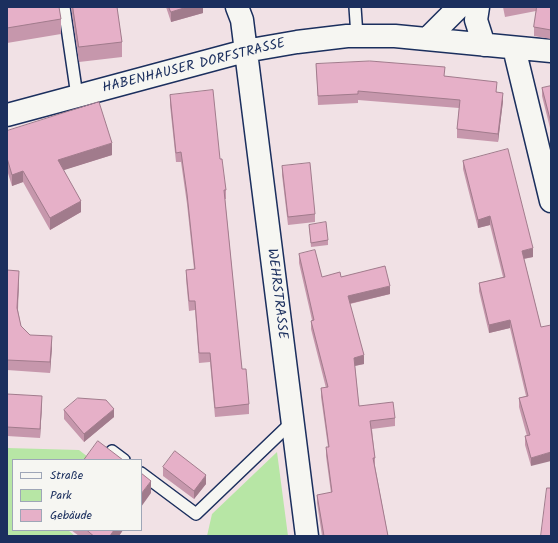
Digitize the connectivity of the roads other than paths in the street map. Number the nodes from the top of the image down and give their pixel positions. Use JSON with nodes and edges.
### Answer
{"nodes":[{"id":1,"x":64,"y":7,"type":"edge"},
{"id":2,"x":237,"y":7,"type":"edge"},
{"id":3,"x":355,"y":7,"type":"edge"},
{"id":4,"x":459,"y":7,"type":"edge"},
{"id":5,"x":478,"y":7,"type":"edge"},
{"id":6,"x":357,"y":36,"type":"junction"},
{"id":7,"x":428,"y":38,"type":"junction"},
{"id":8,"x":484,"y":45,"type":"junction"},
{"id":9,"x":514,"y":48,"type":"junction"},
{"id":10,"x":245,"y":51,"type":"junction"},
{"id":11,"x":551,"y":51,"type":"edge"},
{"id":12,"x":77,"y":96,"type":"junction"},
{"id":13,"x":7,"y":115,"type":"edge"},
{"id":14,"x":551,"y":201,"type":"edge"},
{"id":15,"x":292,"y":422,"type":"junction"},
{"id":16,"x":112,"y":451,"type":"edge"},
{"id":17,"x":123,"y":459,"type":"edge"},
{"id":18,"x":142,"y":474,"type":"edge"},
{"id":19,"x":307,"y":536,"type":"edge"}],
"edges":[{"from":1,"to":12,"type":"lane"},
{"from":2,"to":10,"type":"street","name":"WEHRSTRASSE"},
{"from":3,"to":6,"type":"lane"},
{"from":4,"to":7,"type":"street"},
{"from":5,"to":8,"type":"street"},
{"from":6,"to":7,"type":"street","name":"HABENHAUSER DORFSTRASSE"},
{"from":6,"to":10,"type":"street","name":"HABENHAUSER DORFSTRASSE"},
{"from":7,"to":8,"type":"street","name":"HABENHAUSER DORFSTRASSE"},
{"from":8,"to":9,"type":"street","name":"HABENHAUSER DORFSTRASSE"},
{"from":9,"to":11,"type":"street","name":"HABENHAUSER DORFSTRASSE"},
{"from":9,"to":14,"type":"street"},
{"from":10,"to":12,"type":"street","name":"HABENHAUSER DORFSTRASSE"},
{"from":10,"to":15,"type":"street","name":"WEHRSTRASSE"},
{"from":12,"to":13,"type":"street","name":"HABENHAUSER DORFSTRASSE"},
{"from":15,"to":18,"type":"lane"},
{"from":15,"to":19,"type":"street","name":"WEHRSTRASSE"},
{"from":16,"to":17,"type":"lane"}]}
